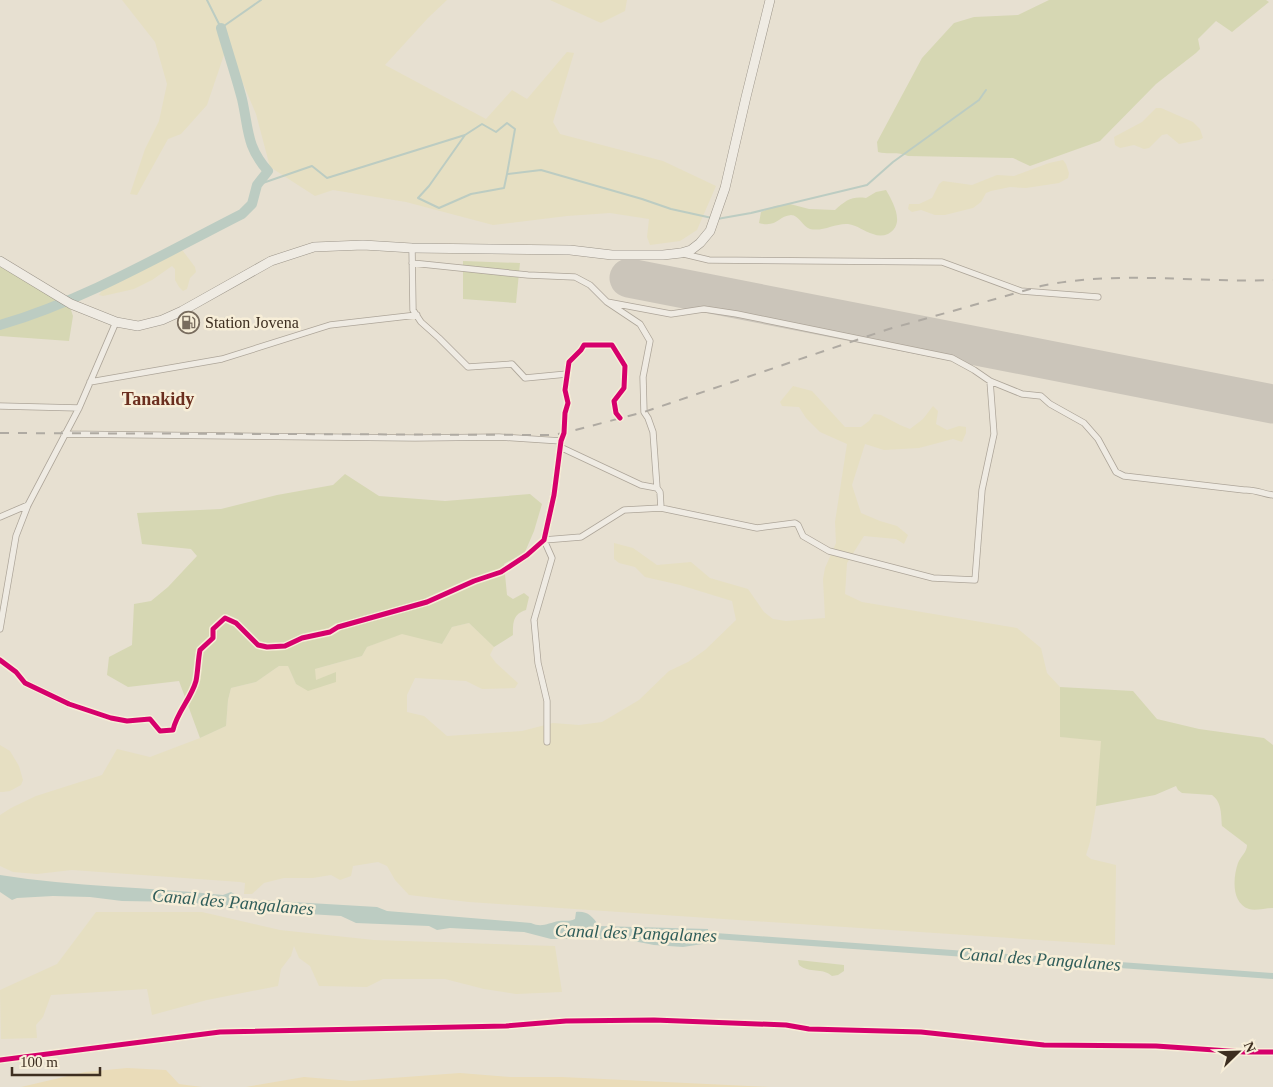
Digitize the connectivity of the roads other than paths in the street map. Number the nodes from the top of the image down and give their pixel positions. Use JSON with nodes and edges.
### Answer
{"nodes":[{"id":1,"x":770,"y":0,"type":"edge"},
{"id":2,"x":412,"y":248,"type":"junction"},
{"id":3,"x":681,"y":254,"type":"junction"},
{"id":4,"x":0,"y":261,"type":"edge"},
{"id":5,"x":412,"y":263,"type":"junction"},
{"id":6,"x":1098,"y":297,"type":"dead end"},
{"id":7,"x":607,"y":302,"type":"junction"},
{"id":8,"x":417,"y":315,"type":"junction"},
{"id":9,"x":116,"y":322,"type":"junction"},
{"id":10,"x":567,"y":374,"type":"junction"},
{"id":11,"x":990,"y":381,"type":"junction"},
{"id":12,"x":90,"y":382,"type":"junction"},
{"id":13,"x":0,"y":406,"type":"edge"},
{"id":14,"x":79,"y":408,"type":"junction"},
{"id":15,"x":620,"y":418,"type":"dead end"},
{"id":16,"x":64,"y":434,"type":"junction"},
{"id":17,"x":560,"y":444,"type":"junction"},
{"id":18,"x":657,"y":488,"type":"junction"},
{"id":19,"x":1273,"y":495,"type":"edge"},
{"id":20,"x":28,"y":505,"type":"junction"},
{"id":21,"x":661,"y":508,"type":"junction"},
{"id":22,"x":0,"y":517,"type":"edge"},
{"id":23,"x":544,"y":540,"type":"junction"},
{"id":24,"x":0,"y":629,"type":"edge"},
{"id":25,"x":0,"y":660,"type":"edge"},
{"id":26,"x":547,"y":742,"type":"dead end"},
{"id":27,"x":1273,"y":1052,"type":"edge"},
{"id":28,"x":0,"y":1060,"type":"edge"}],
"edges":[{"from":1,"to":3,"type":"main road"},
{"from":2,"to":3,"type":"main road"},
{"from":2,"to":5,"type":"street"},
{"from":2,"to":9,"type":"main road"},
{"from":3,"to":6,"type":"street"},
{"from":4,"to":9,"type":"main road"},
{"from":5,"to":7,"type":"street"},
{"from":5,"to":8,"type":"street"},
{"from":7,"to":11,"type":"street"},
{"from":7,"to":18,"type":"street"},
{"from":8,"to":10,"type":"street"},
{"from":8,"to":12,"type":"street"},
{"from":9,"to":12,"type":"street"},
{"from":10,"to":15,"type":"street"},
{"from":10,"to":17,"type":"street"},
{"from":11,"to":19,"type":"street"},
{"from":11,"to":21,"type":"street"},
{"from":12,"to":14,"type":"street"},
{"from":13,"to":14,"type":"street"},
{"from":14,"to":16,"type":"street"},
{"from":16,"to":17,"type":"street"},
{"from":16,"to":20,"type":"street"},
{"from":17,"to":18,"type":"street"},
{"from":17,"to":23,"type":"street"},
{"from":18,"to":21,"type":"street"},
{"from":20,"to":22,"type":"street"},
{"from":20,"to":24,"type":"street"},
{"from":21,"to":23,"type":"street"},
{"from":23,"to":25,"type":"street"},
{"from":23,"to":26,"type":"street"},
{"from":27,"to":28,"type":"street"}]}
